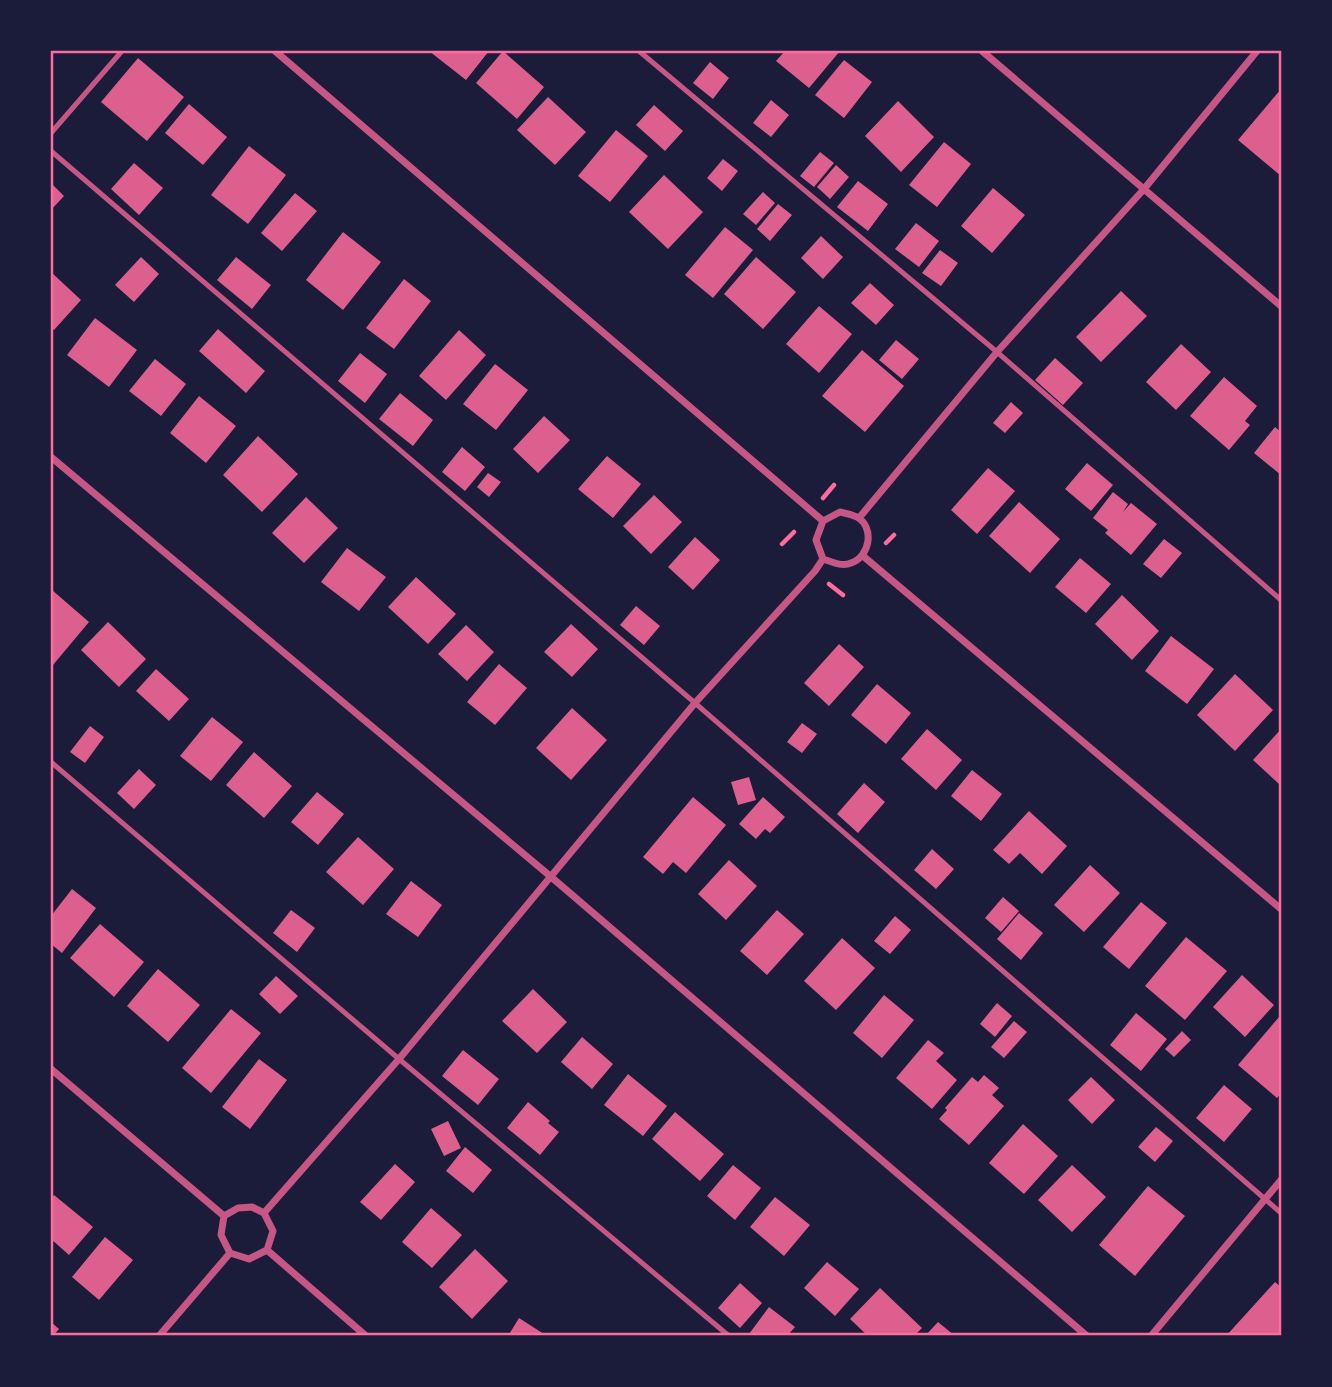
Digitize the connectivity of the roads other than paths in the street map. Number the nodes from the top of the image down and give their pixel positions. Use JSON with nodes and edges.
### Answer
{"nodes":[{"id":1,"x":122,"y":51,"type":"edge"},
{"id":2,"x":275,"y":51,"type":"edge"},
{"id":3,"x":639,"y":51,"type":"edge"},
{"id":4,"x":982,"y":51,"type":"edge"},
{"id":5,"x":1257,"y":51,"type":"edge"},
{"id":6,"x":51,"y":133,"type":"edge"},
{"id":7,"x":51,"y":151,"type":"edge"},
{"id":8,"x":1144,"y":189,"type":"junction"},
{"id":9,"x":1281,"y":306,"type":"edge"},
{"id":10,"x":997,"y":352,"type":"junction"},
{"id":11,"x":51,"y":457,"type":"edge"},
{"id":12,"x":859,"y":518,"type":"junction"},
{"id":13,"x":823,"y":521,"type":"junction"},
{"id":14,"x":863,"y":556,"type":"junction"},
{"id":15,"x":823,"y":559,"type":"junction"},
{"id":16,"x":1281,"y":600,"type":"edge"},
{"id":17,"x":695,"y":703,"type":"junction"},
{"id":18,"x":51,"y":762,"type":"edge"},
{"id":19,"x":550,"y":876,"type":"junction"},
{"id":20,"x":1281,"y":909,"type":"edge"},
{"id":21,"x":399,"y":1059,"type":"junction"},
{"id":22,"x":51,"y":1069,"type":"edge"},
{"id":23,"x":1281,"y":1180,"type":"edge"},
{"id":24,"x":1265,"y":1199,"type":"junction"},
{"id":25,"x":264,"y":1213,"type":"junction"},
{"id":26,"x":1281,"y":1213,"type":"edge"},
{"id":27,"x":225,"y":1216,"type":"junction"},
{"id":28,"x":267,"y":1250,"type":"junction"},
{"id":29,"x":230,"y":1253,"type":"junction"},
{"id":30,"x":159,"y":1336,"type":"edge"},
{"id":31,"x":366,"y":1336,"type":"edge"},
{"id":32,"x":729,"y":1336,"type":"edge"},
{"id":33,"x":1087,"y":1336,"type":"edge"},
{"id":34,"x":1151,"y":1336,"type":"edge"}],
"edges":[{"from":1,"to":6,"type":"lane"},
{"from":2,"to":13,"type":"street"},
{"from":3,"to":10,"type":"lane"},
{"from":4,"to":8,"type":"street"},
{"from":5,"to":8,"type":"street"},
{"from":7,"to":17,"type":"lane"},
{"from":8,"to":9,"type":"street"},
{"from":8,"to":10,"type":"street"},
{"from":10,"to":12,"type":"street"},
{"from":10,"to":16,"type":"lane"},
{"from":11,"to":19,"type":"street"},
{"from":12,"to":13,"type":"street"},
{"from":12,"to":14,"type":"street"},
{"from":13,"to":15,"type":"street"},
{"from":14,"to":15,"type":"street"},
{"from":14,"to":20,"type":"street"},
{"from":15,"to":17,"type":"street"},
{"from":17,"to":19,"type":"street"},
{"from":17,"to":24,"type":"lane"},
{"from":18,"to":21,"type":"lane"},
{"from":19,"to":21,"type":"street"},
{"from":19,"to":33,"type":"street"},
{"from":21,"to":25,"type":"street"},
{"from":21,"to":32,"type":"lane"},
{"from":22,"to":27,"type":"street"},
{"from":23,"to":24,"type":"street"},
{"from":24,"to":26,"type":"lane"},
{"from":24,"to":34,"type":"street"},
{"from":25,"to":27,"type":"street"},
{"from":25,"to":28,"type":"street"},
{"from":27,"to":29,"type":"street"},
{"from":28,"to":29,"type":"street"},
{"from":28,"to":31,"type":"street"},
{"from":29,"to":30,"type":"street"}]}
